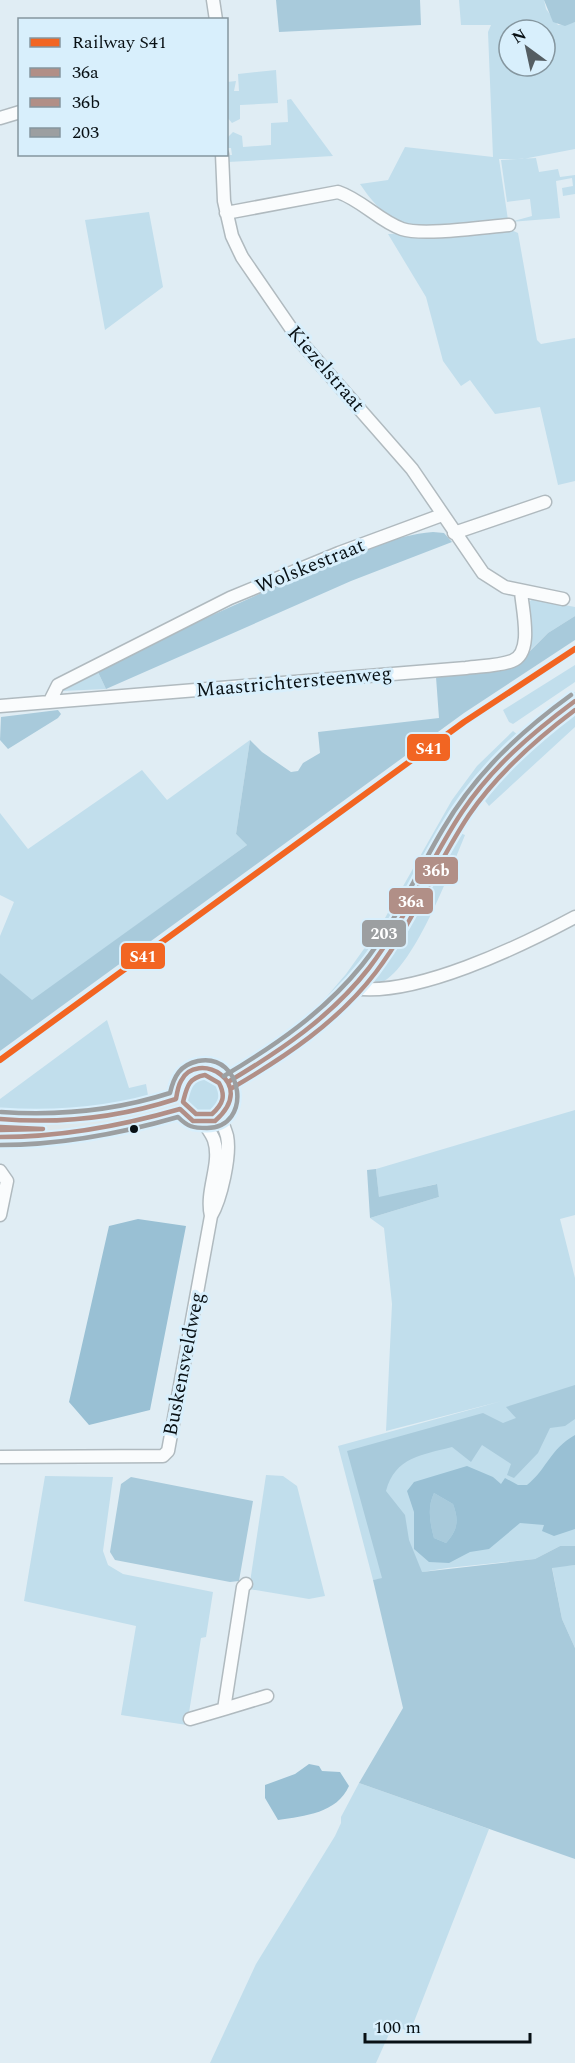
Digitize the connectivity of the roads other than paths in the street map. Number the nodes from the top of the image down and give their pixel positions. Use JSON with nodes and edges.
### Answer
{"nodes":[{"id":1,"x":213,"y":0,"type":"edge"},
{"id":2,"x":216,"y":18,"type":"edge"},
{"id":3,"x":18,"y":113,"type":"edge"},
{"id":4,"x":0,"y":118,"type":"edge"},
{"id":5,"x":222,"y":156,"type":"edge"},
{"id":6,"x":226,"y":213,"type":"junction"},
{"id":7,"x":509,"y":225,"type":"dead end"},
{"id":8,"x":545,"y":502,"type":"dead end"},
{"id":9,"x":442,"y":516,"type":"junction"},
{"id":10,"x":454,"y":533,"type":"junction"},
{"id":11,"x":521,"y":591,"type":"junction"},
{"id":12,"x":563,"y":599,"type":"dead end"},
{"id":13,"x":50,"y":701,"type":"junction"},
{"id":14,"x":575,"y":701,"type":"edge"},
{"id":15,"x":0,"y":705,"type":"edge"},
{"id":16,"x":575,"y":916,"type":"edge"},
{"id":17,"x":353,"y":988,"type":"junction"},
{"id":18,"x":228,"y":1082,"type":"junction"},
{"id":19,"x":178,"y":1104,"type":"junction"},
{"id":20,"x":221,"y":1117,"type":"junction"},
{"id":21,"x":0,"y":1119,"type":"edge"},
{"id":22,"x":204,"y":1123,"type":"junction"},
{"id":23,"x":0,"y":1137,"type":"edge"},
{"id":24,"x":0,"y":1171,"type":"edge"},
{"id":25,"x":0,"y":1215,"type":"edge"},
{"id":26,"x":211,"y":1215,"type":"junction"},
{"id":27,"x":0,"y":1457,"type":"edge"},
{"id":28,"x":244,"y":1586,"type":"dead end"},
{"id":29,"x":267,"y":1696,"type":"dead end"},
{"id":30,"x":224,"y":1709,"type":"junction"},
{"id":31,"x":190,"y":1719,"type":"dead end"}],
"edges":[{"from":1,"to":2,"type":"street"},
{"from":3,"to":4,"type":"street"},
{"from":5,"to":6,"type":"street","name":"Kiezelstraat"},
{"from":6,"to":7,"type":"street"},
{"from":6,"to":9,"type":"street","name":"Kiezelstraat"},
{"from":8,"to":10,"type":"street"},
{"from":9,"to":10,"type":"street"},
{"from":9,"to":13,"type":"street","name":"Wolskestraat"},
{"from":10,"to":11,"type":"street"},
{"from":11,"to":12,"type":"street"},
{"from":11,"to":13,"type":"street","name":"Maastrichtersteenweg"},
{"from":13,"to":15,"type":"street","name":"Maastrichtersteenweg"},
{"from":14,"to":17,"type":"main road"},
{"from":16,"to":17,"type":"street"},
{"from":17,"to":18,"type":"main road"},
{"from":18,"to":19,"type":"main road"},
{"from":18,"to":20,"type":"main road"},
{"from":19,"to":21,"type":"main road"},
{"from":19,"to":22,"type":"main road"},
{"from":19,"to":23,"type":"main road"},
{"from":20,"to":22,"type":"main road"},
{"from":20,"to":26,"type":"street","name":"Buskensveldweg"},
{"from":22,"to":26,"type":"street","name":"Buskensveldweg"},
{"from":24,"to":25,"type":"street"},
{"from":26,"to":27,"type":"street","name":"Buskensveldweg"},
{"from":28,"to":30,"type":"street"},
{"from":29,"to":30,"type":"street"},
{"from":30,"to":31,"type":"street"}]}
